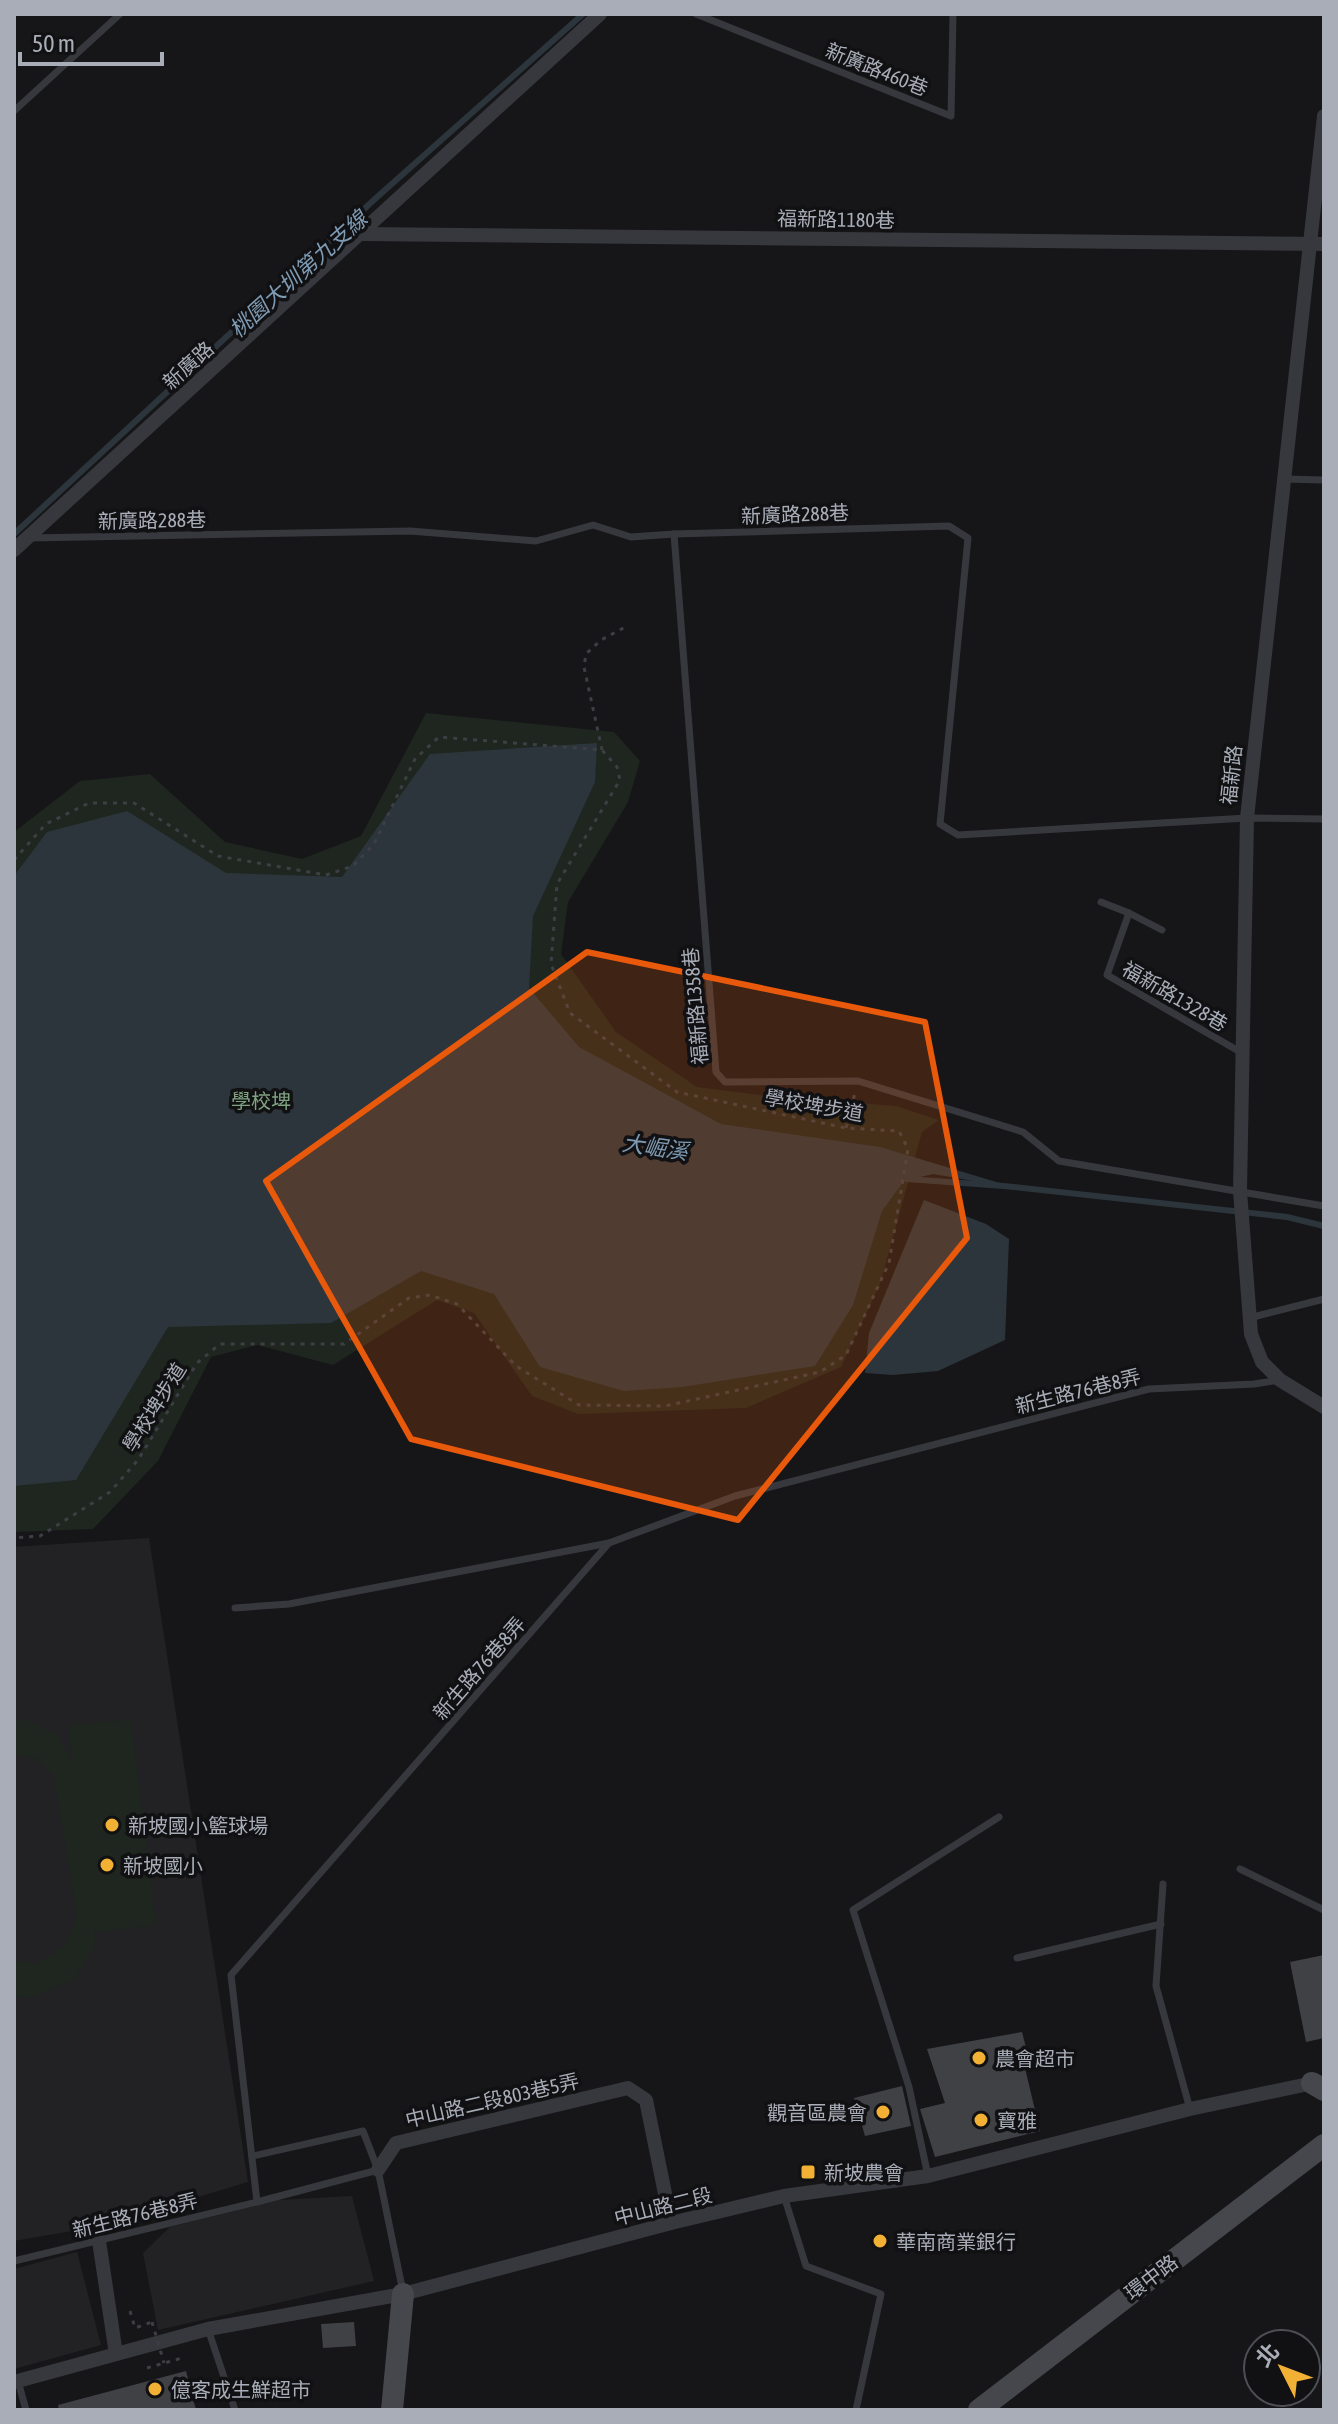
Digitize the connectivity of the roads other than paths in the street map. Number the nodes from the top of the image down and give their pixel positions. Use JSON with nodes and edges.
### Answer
{"nodes":[{"id":1,"x":120,"y":14,"type":"edge"},
{"id":2,"x":600,"y":14,"type":"edge"},
{"id":3,"x":696,"y":14,"type":"edge"},
{"id":4,"x":953,"y":14,"type":"edge"},
{"id":5,"x":14,"y":111,"type":"edge"},
{"id":6,"x":1324,"y":116,"type":"edge"},
{"id":7,"x":362,"y":234,"type":"junction"},
{"id":8,"x":1317,"y":244,"type":"edge"},
{"id":9,"x":1283,"y":479,"type":"junction"},
{"id":10,"x":1324,"y":480,"type":"edge"},
{"id":11,"x":674,"y":534,"type":"junction"},
{"id":12,"x":26,"y":538,"type":"junction"},
{"id":13,"x":14,"y":550,"type":"edge"},
{"id":14,"x":1247,"y":818,"type":"junction"},
{"id":15,"x":1324,"y":819,"type":"edge"},
{"id":16,"x":1101,"y":902,"type":"dead end"},
{"id":17,"x":1129,"y":913,"type":"junction"},
{"id":18,"x":1162,"y":930,"type":"dead end"},
{"id":19,"x":1242,"y":1053,"type":"junction"},
{"id":20,"x":1240,"y":1191,"type":"junction"},
{"id":21,"x":1324,"y":1206,"type":"edge"},
{"id":22,"x":1324,"y":1299,"type":"edge"},
{"id":23,"x":1249,"y":1318,"type":"junction"},
{"id":24,"x":1280,"y":1380,"type":"junction"},
{"id":25,"x":1324,"y":1407,"type":"edge"},
{"id":26,"x":609,"y":1543,"type":"junction"},
{"id":27,"x":235,"y":1608,"type":"dead end"},
{"id":28,"x":999,"y":1817,"type":"dead end"},
{"id":29,"x":1240,"y":1869,"type":"dead end"},
{"id":30,"x":1163,"y":1884,"type":"dead end"},
{"id":31,"x":1324,"y":1910,"type":"edge"},
{"id":32,"x":1161,"y":1924,"type":"junction"},
{"id":33,"x":1017,"y":1958,"type":"dead end"},
{"id":34,"x":1320,"y":2084,"type":"edge"},
{"id":35,"x":1190,"y":2109,"type":"junction"},
{"id":36,"x":1324,"y":2145,"type":"edge"},
{"id":37,"x":253,"y":2156,"type":"junction"},
{"id":38,"x":378,"y":2170,"type":"junction"},
{"id":39,"x":928,"y":2176,"type":"junction"},
{"id":40,"x":784,"y":2196,"type":"junction"},
{"id":41,"x":257,"y":2202,"type":"junction"},
{"id":42,"x":671,"y":2223,"type":"junction"},
{"id":43,"x":99,"y":2241,"type":"junction"},
{"id":44,"x":14,"y":2261,"type":"edge"},
{"id":45,"x":403,"y":2294,"type":"junction"},
{"id":46,"x":208,"y":2329,"type":"junction"},
{"id":47,"x":116,"y":2354,"type":"junction"},
{"id":48,"x":16,"y":2382,"type":"edge"},
{"id":49,"x":26,"y":2410,"type":"edge"},
{"id":50,"x":235,"y":2410,"type":"edge"},
{"id":51,"x":392,"y":2410,"type":"edge"},
{"id":52,"x":856,"y":2410,"type":"edge"},
{"id":53,"x":979,"y":2410,"type":"edge"}],
"edges":[{"from":1,"to":5,"type":"lane"},
{"from":2,"to":7,"type":"street","name":"新廣路"},
{"from":3,"to":4,"type":"lane","name":"新廣路460巷"},
{"from":6,"to":8,"type":"street","name":"福新路"},
{"from":7,"to":8,"type":"street","name":"福新路1180巷"},
{"from":7,"to":12,"type":"street","name":"新廣路"},
{"from":8,"to":9,"type":"street","name":"福新路"},
{"from":9,"to":10,"type":"lane"},
{"from":9,"to":14,"type":"street","name":"福新路"},
{"from":11,"to":12,"type":"lane","name":"新廣路288巷"},
{"from":11,"to":14,"type":"lane","name":"新廣路288巷"},
{"from":11,"to":20,"type":"lane","name":"福新路1358巷"},
{"from":12,"to":13,"type":"street","name":"新廣路"},
{"from":14,"to":15,"type":"lane"},
{"from":14,"to":19,"type":"street","name":"福新路"},
{"from":16,"to":17,"type":"lane"},
{"from":17,"to":18,"type":"lane"},
{"from":17,"to":19,"type":"lane","name":"福新路1328巷"},
{"from":19,"to":20,"type":"street","name":"福新路"},
{"from":20,"to":21,"type":"lane","name":"福新路1358巷"},
{"from":20,"to":23,"type":"street","name":"福新路"},
{"from":22,"to":23,"type":"lane"},
{"from":23,"to":24,"type":"street","name":"福新路"},
{"from":24,"to":25,"type":"street","name":"福新路"},
{"from":24,"to":26,"type":"lane","name":"新生路76巷8弄"},
{"from":26,"to":27,"type":"lane"},
{"from":26,"to":37,"type":"lane","name":"新生路76巷8弄"},
{"from":28,"to":39,"type":"lane"},
{"from":29,"to":31,"type":"lane"},
{"from":30,"to":32,"type":"lane"},
{"from":32,"to":33,"type":"lane"},
{"from":32,"to":35,"type":"lane"},
{"from":34,"to":35,"type":"street","name":"中山路二段"},
{"from":35,"to":39,"type":"street","name":"中山路二段"},
{"from":36,"to":53,"type":"main road","name":"環中路"},
{"from":37,"to":38,"type":"lane"},
{"from":37,"to":41,"type":"lane","name":"新生路76巷8弄"},
{"from":38,"to":41,"type":"lane"},
{"from":38,"to":42,"type":"street","name":"中山路二段803巷5弄"},
{"from":38,"to":45,"type":"lane"},
{"from":39,"to":40,"type":"street","name":"中山路二段"},
{"from":40,"to":42,"type":"street","name":"中山路二段"},
{"from":40,"to":52,"type":"lane"},
{"from":41,"to":43,"type":"lane","name":"新生路76巷8弄"},
{"from":42,"to":45,"type":"street","name":"中山路二段"},
{"from":43,"to":44,"type":"lane","name":"新生路76巷8弄"},
{"from":43,"to":47,"type":"street"},
{"from":45,"to":46,"type":"street","name":"中山路二段"},
{"from":45,"to":51,"type":"main road"},
{"from":46,"to":47,"type":"street","name":"中山路二段"},
{"from":46,"to":50,"type":"lane"},
{"from":47,"to":48,"type":"street","name":"中山路二段"},
{"from":48,"to":49,"type":"lane"}]}
